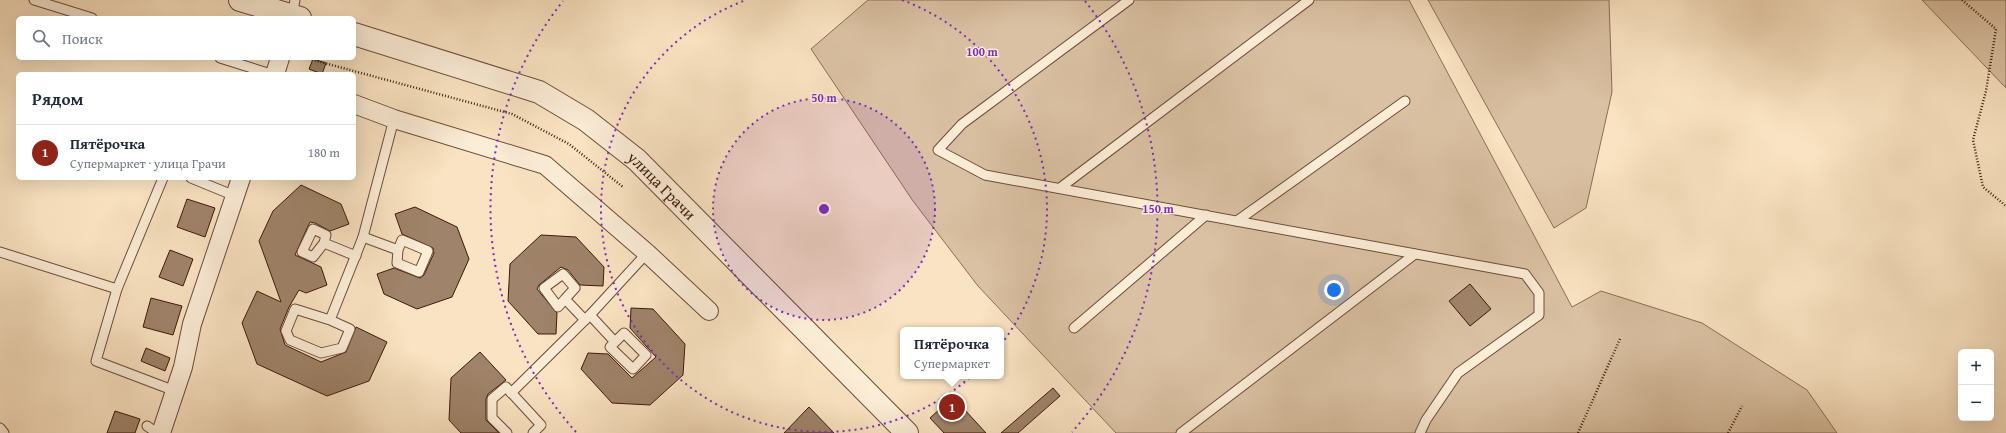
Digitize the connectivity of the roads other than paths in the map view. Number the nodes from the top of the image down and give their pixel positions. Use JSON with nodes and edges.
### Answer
{"nodes":[{"id":1,"x":34,"y":0,"type":"edge"},
{"id":2,"x":240,"y":0,"type":"edge"},
{"id":3,"x":1129,"y":0,"type":"edge"},
{"id":4,"x":1309,"y":0,"type":"edge"},
{"id":5,"x":295,"y":13,"type":"edge"},
{"id":6,"x":86,"y":16,"type":"edge"},
{"id":7,"x":356,"y":35,"type":"edge"},
{"id":8,"x":226,"y":60,"type":"edge"},
{"id":9,"x":279,"y":60,"type":"edge"},
{"id":10,"x":265,"y":72,"type":"edge"},
{"id":11,"x":276,"y":72,"type":"edge"},
{"id":12,"x":1405,"y":101,"type":"dead end"},
{"id":13,"x":356,"y":105,"type":"edge"},
{"id":14,"x":394,"y":119,"type":"junction"},
{"id":15,"x":162,"y":180,"type":"edge"},
{"id":16,"x":196,"y":180,"type":"edge"},
{"id":17,"x":240,"y":180,"type":"edge"},
{"id":18,"x":1060,"y":188,"type":"junction"},
{"id":19,"x":235,"y":196,"type":"junction"},
{"id":20,"x":1206,"y":215,"type":"junction"},
{"id":21,"x":1237,"y":221,"type":"junction"},
{"id":22,"x":363,"y":237,"type":"junction"},
{"id":23,"x":324,"y":243,"type":"dead end"},
{"id":24,"x":398,"y":250,"type":"dead end"},
{"id":25,"x":0,"y":252,"type":"edge"},
{"id":26,"x":647,"y":253,"type":"junction"},
{"id":27,"x":1415,"y":254,"type":"junction"},
{"id":28,"x":356,"y":256,"type":"junction"},
{"id":29,"x":117,"y":289,"type":"junction"},
{"id":30,"x":565,"y":299,"type":"dead end"},
{"id":31,"x":709,"y":311,"type":"dead end"},
{"id":32,"x":588,"y":317,"type":"junction"},
{"id":33,"x":330,"y":320,"type":"junction"},
{"id":34,"x":1074,"y":328,"type":"dead end"},
{"id":35,"x":615,"y":342,"type":"dead end"},
{"id":36,"x":175,"y":391,"type":"junction"},
{"id":37,"x":511,"y":392,"type":"junction"},
{"id":38,"x":0,"y":428,"type":"edge"},
{"id":39,"x":154,"y":429,"type":"edge"},
{"id":40,"x":4,"y":433,"type":"edge"},
{"id":41,"x":157,"y":433,"type":"edge"},
{"id":42,"x":507,"y":433,"type":"edge"},
{"id":43,"x":533,"y":433,"type":"edge"},
{"id":44,"x":907,"y":433,"type":"edge"},
{"id":45,"x":1181,"y":433,"type":"edge"},
{"id":46,"x":1420,"y":433,"type":"edge"}],
"edges":[{"from":1,"to":6,"type":"lane"},
{"from":2,"to":5,"type":"street"},
{"from":3,"to":18,"type":"lane"},
{"from":4,"to":18,"type":"lane"},
{"from":7,"to":44,"type":"street","name":"улица Грачи"},
{"from":8,"to":10,"type":"lane"},
{"from":9,"to":11,"type":"street"},
{"from":12,"to":21,"type":"lane"},
{"from":13,"to":14,"type":"street"},
{"from":14,"to":22,"type":"lane"},
{"from":14,"to":26,"type":"street"},
{"from":15,"to":29,"type":"lane"},
{"from":16,"to":19,"type":"lane"},
{"from":17,"to":19,"type":"street"},
{"from":18,"to":20,"type":"lane"},
{"from":19,"to":36,"type":"street"},
{"from":20,"to":21,"type":"lane"},
{"from":20,"to":34,"type":"lane"},
{"from":21,"to":27,"type":"lane"},
{"from":22,"to":24,"type":"lane"},
{"from":22,"to":28,"type":"lane"},
{"from":23,"to":28,"type":"lane"},
{"from":25,"to":29,"type":"lane"},
{"from":26,"to":31,"type":"street"},
{"from":26,"to":32,"type":"lane"},
{"from":27,"to":45,"type":"lane"},
{"from":27,"to":46,"type":"lane"},
{"from":28,"to":33,"type":"lane"},
{"from":29,"to":36,"type":"lane"},
{"from":30,"to":32,"type":"lane"},
{"from":32,"to":35,"type":"lane"},
{"from":32,"to":37,"type":"lane"},
{"from":33,"to":33,"type":"lane"},
{"from":36,"to":39,"type":"street"},
{"from":37,"to":42,"type":"lane"},
{"from":37,"to":43,"type":"lane"},
{"from":38,"to":40,"type":"lane"},
{"from":39,"to":41,"type":"lane"}]}
